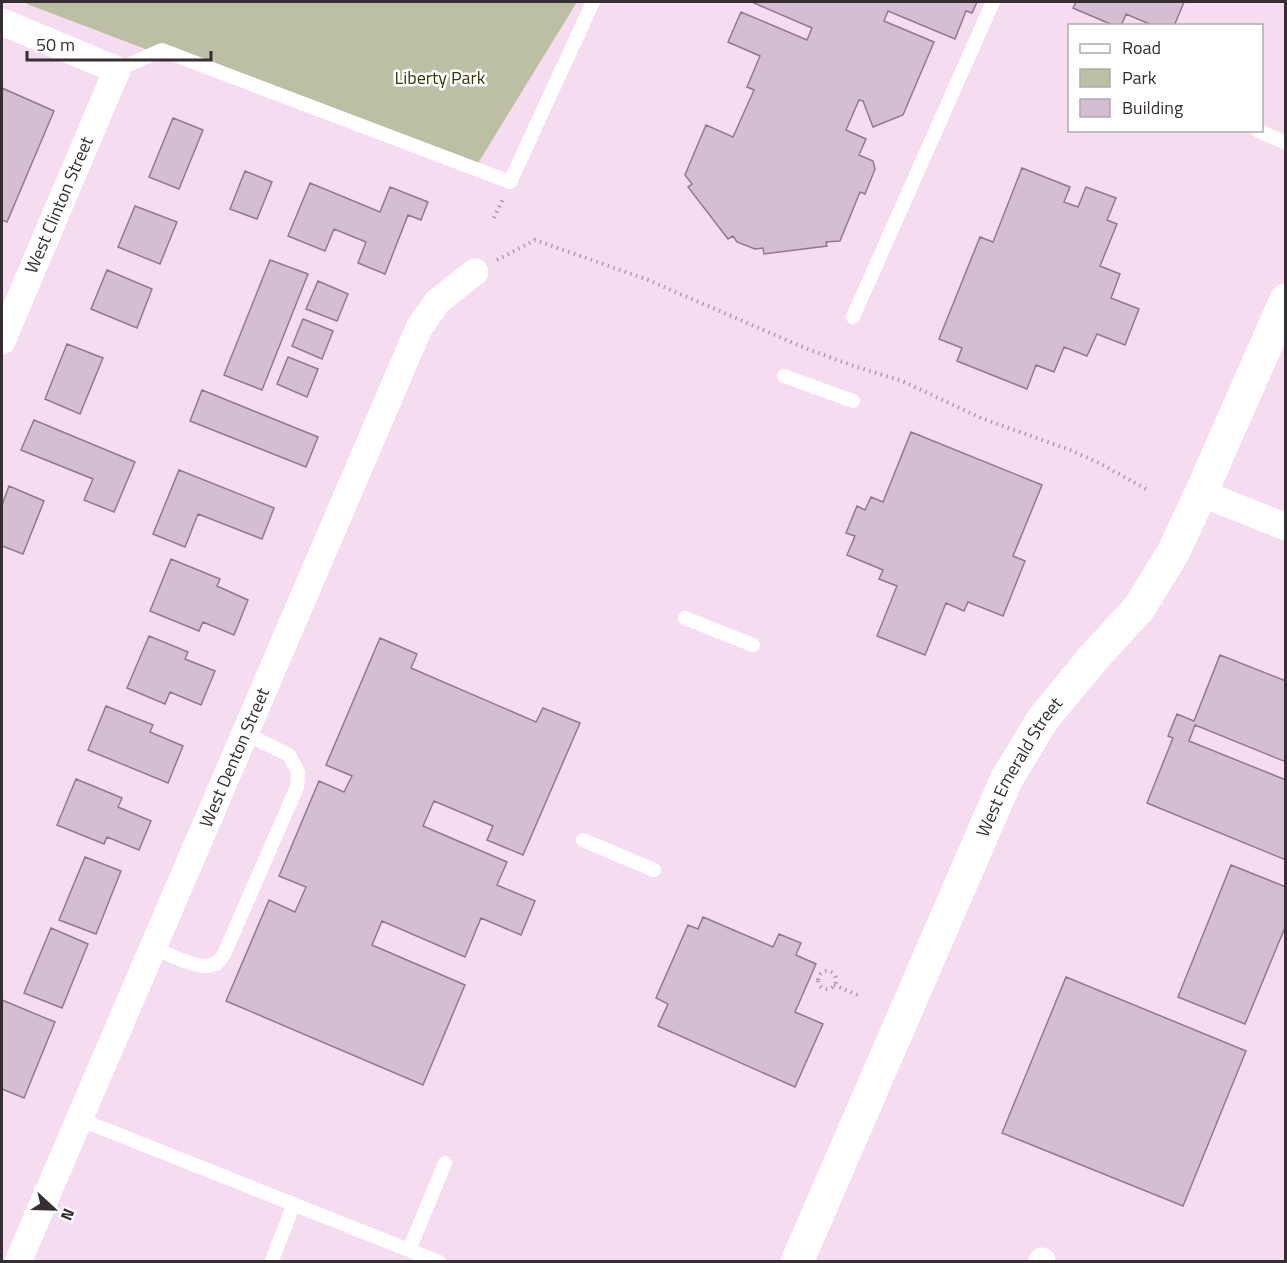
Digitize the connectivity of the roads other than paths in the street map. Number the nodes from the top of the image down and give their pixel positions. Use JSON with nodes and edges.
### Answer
{"nodes":[{"id":1,"x":593,"y":2,"type":"edge"},
{"id":2,"x":993,"y":2,"type":"edge"},
{"id":3,"x":2,"y":22,"type":"edge"},
{"id":4,"x":117,"y":70,"type":"junction"},
{"id":5,"x":1261,"y":132,"type":"edge"},
{"id":6,"x":1286,"y":143,"type":"edge"},
{"id":7,"x":475,"y":272,"type":"road end"},
{"id":8,"x":1286,"y":300,"type":"edge"},
{"id":9,"x":853,"y":317,"type":"dead end"},
{"id":10,"x":2,"y":341,"type":"edge"},
{"id":11,"x":784,"y":376,"type":"dead end"},
{"id":12,"x":853,"y":401,"type":"dead end"},
{"id":13,"x":1201,"y":493,"type":"junction"},
{"id":14,"x":1286,"y":527,"type":"edge"},
{"id":15,"x":685,"y":618,"type":"dead end"},
{"id":16,"x":753,"y":645,"type":"dead end"},
{"id":17,"x":244,"y":733,"type":"junction"},
{"id":18,"x":583,"y":840,"type":"dead end"},
{"id":19,"x":654,"y":870,"type":"dead end"},
{"id":20,"x":152,"y":947,"type":"junction"},
{"id":21,"x":79,"y":1119,"type":"junction"},
{"id":22,"x":446,"y":1163,"type":"dead end"},
{"id":23,"x":294,"y":1204,"type":"junction"},
{"id":24,"x":409,"y":1250,"type":"junction"},
{"id":25,"x":272,"y":1260,"type":"dead end"},
{"id":26,"x":18,"y":1262,"type":"edge"},
{"id":27,"x":439,"y":1262,"type":"edge"},
{"id":28,"x":797,"y":1262,"type":"edge"}],
"edges":[{"from":1,"to":4,"type":"lane"},
{"from":2,"to":9,"type":"lane"},
{"from":3,"to":4,"type":"street"},
{"from":4,"to":10,"type":"street","name":"West Clinton Street"},
{"from":5,"to":6,"type":"lane"},
{"from":7,"to":17,"type":"street","name":"West Denton Street"},
{"from":8,"to":13,"type":"main road","name":"West Emerald Street"},
{"from":11,"to":12,"type":"lane"},
{"from":13,"to":14,"type":"street"},
{"from":13,"to":28,"type":"main road","name":"West Emerald Street"},
{"from":15,"to":16,"type":"lane"},
{"from":17,"to":20,"type":"street","name":"West Denton Street"},
{"from":17,"to":20,"type":"lane"},
{"from":18,"to":19,"type":"lane"},
{"from":20,"to":21,"type":"street","name":"West Denton Street"},
{"from":21,"to":23,"type":"lane"},
{"from":21,"to":26,"type":"street","name":"West Denton Street"},
{"from":22,"to":24,"type":"lane"},
{"from":23,"to":24,"type":"lane"},
{"from":23,"to":25,"type":"lane"},
{"from":24,"to":27,"type":"lane"}]}
